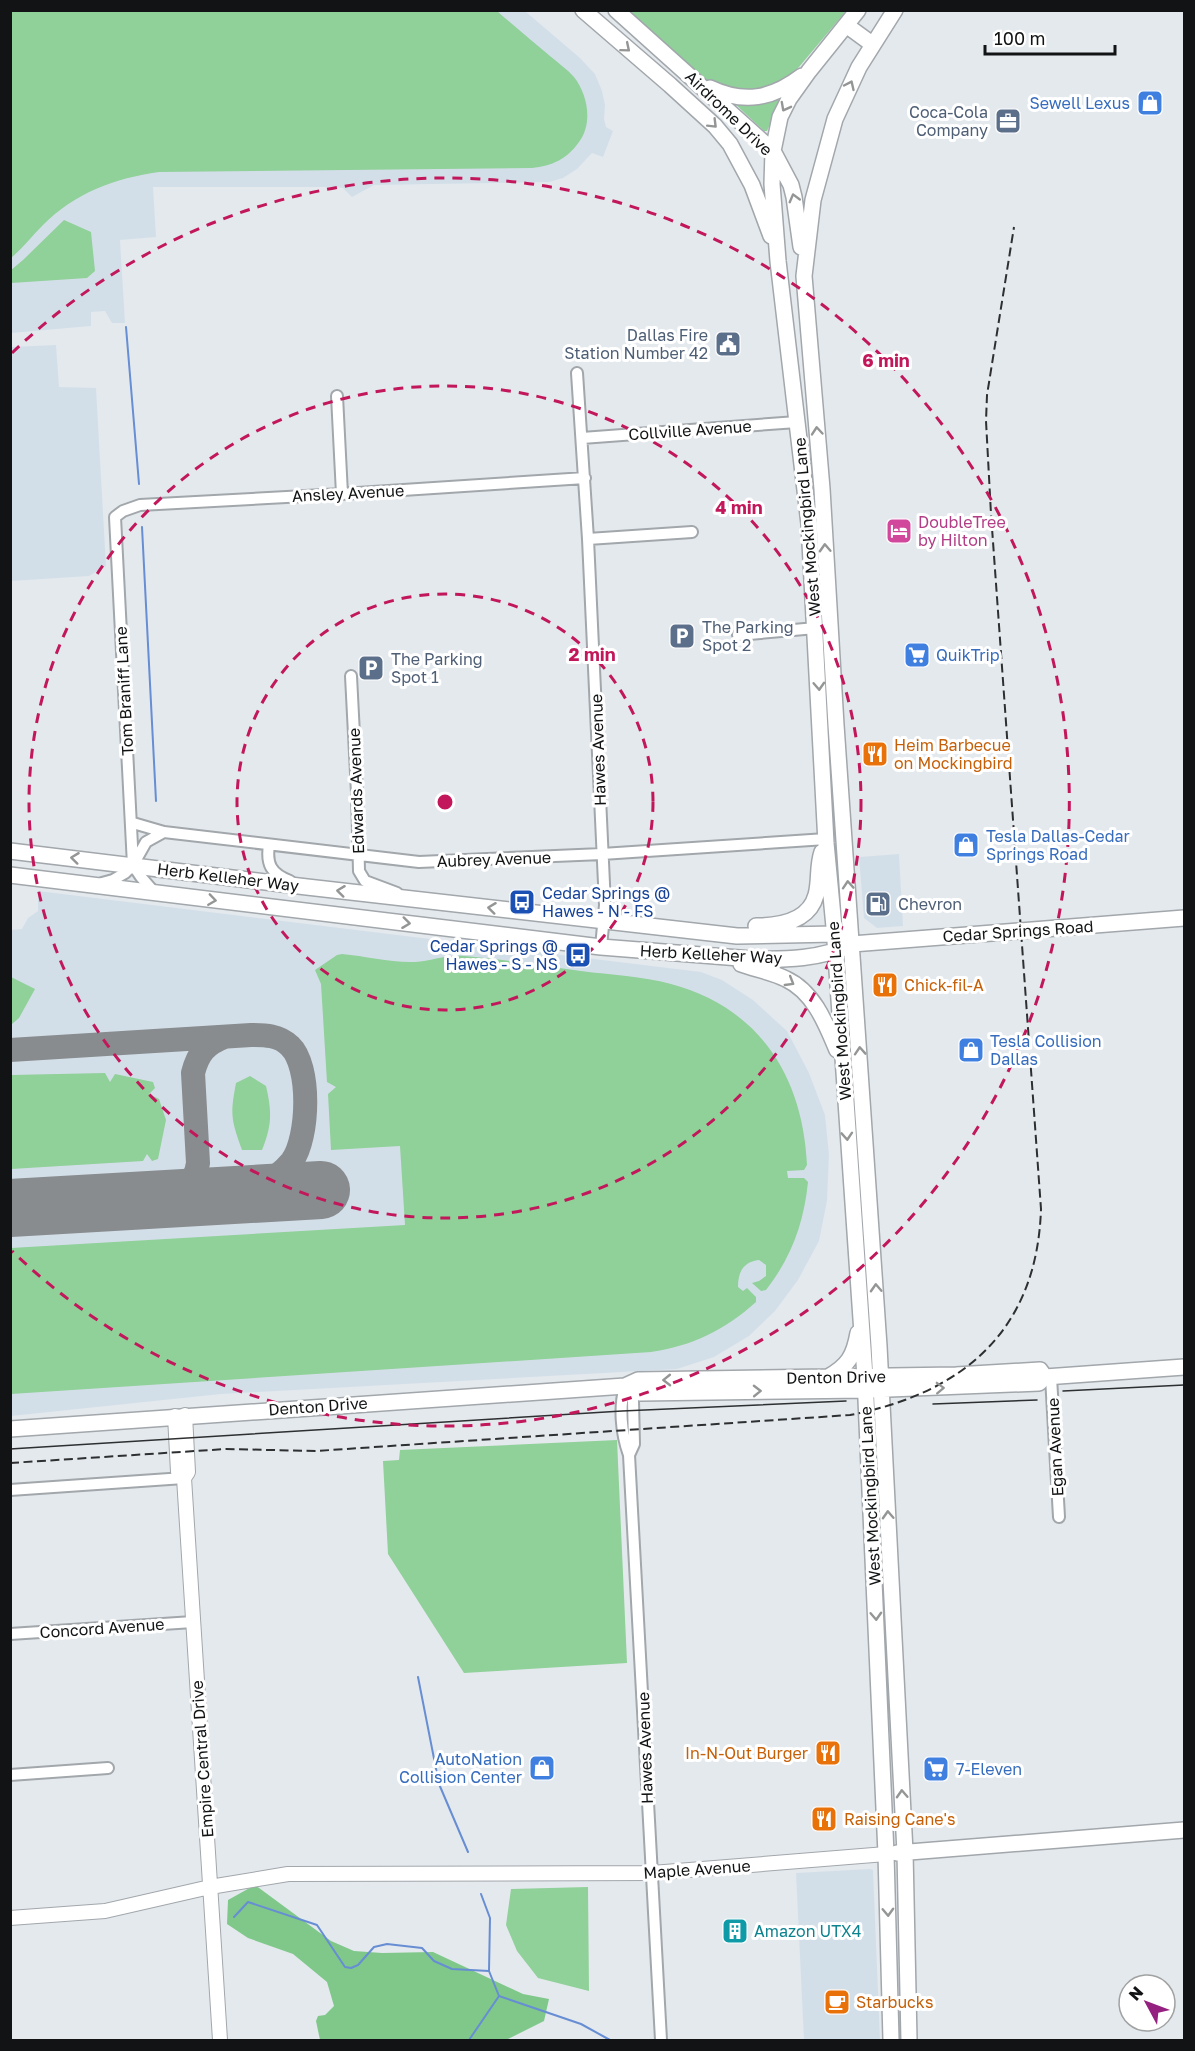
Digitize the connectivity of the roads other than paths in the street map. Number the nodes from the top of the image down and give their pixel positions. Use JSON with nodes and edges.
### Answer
{"nodes":[{"id":1,"x":583,"y":10,"type":"edge"},
{"id":2,"x":616,"y":10,"type":"edge"},
{"id":3,"x":858,"y":10,"type":"edge"},
{"id":4,"x":895,"y":10,"type":"edge"},
{"id":5,"x":846,"y":25,"type":"junction"},
{"id":6,"x":872,"y":45,"type":"junction"},
{"id":7,"x":809,"y":71,"type":"junction"},
{"id":8,"x":698,"y":82,"type":"junction"},
{"id":9,"x":773,"y":151,"type":"junction"},
{"id":10,"x":778,"y":261,"type":"junction"},
{"id":11,"x":804,"y":276,"type":"junction"},
{"id":12,"x":808,"y":320,"type":"junction"},
{"id":13,"x":785,"y":321,"type":"junction"},
{"id":14,"x":577,"y":373,"type":"dead end"},
{"id":15,"x":337,"y":396,"type":"dead end"},
{"id":16,"x":798,"y":422,"type":"junction"},
{"id":17,"x":582,"y":438,"type":"junction"},
{"id":18,"x":585,"y":478,"type":"junction"},
{"id":19,"x":822,"y":489,"type":"junction"},
{"id":20,"x":806,"y":490,"type":"junction"},
{"id":21,"x":342,"y":494,"type":"junction"},
{"id":22,"x":115,"y":517,"type":"joint"},
{"id":23,"x":692,"y":532,"type":"dead end"},
{"id":24,"x":588,"y":539,"type":"junction"},
{"id":25,"x":823,"y":627,"type":"junction"},
{"id":26,"x":738,"y":635,"type":"dead end"},
{"id":27,"x":351,"y":676,"type":"dead end"},
{"id":28,"x":828,"y":726,"type":"junction"},
{"id":29,"x":133,"y":823,"type":"junction"},
{"id":30,"x":164,"y":832,"type":"junction"},
{"id":31,"x":826,"y":841,"type":"junction"},
{"id":32,"x":269,"y":845,"type":"junction"},
{"id":33,"x":10,"y":850,"type":"edge"},
{"id":34,"x":602,"y":854,"type":"junction"},
{"id":35,"x":360,"y":855,"type":"junction"},
{"id":36,"x":133,"y":864,"type":"junction"},
{"id":37,"x":10,"y":875,"type":"edge"},
{"id":38,"x":93,"y":884,"type":"junction"},
{"id":39,"x":307,"y":887,"type":"junction"},
{"id":40,"x":154,"y":892,"type":"junction"},
{"id":41,"x":420,"y":900,"type":"junction"},
{"id":42,"x":1185,"y":918,"type":"edge"},
{"id":43,"x":603,"y":922,"type":"junction"},
{"id":44,"x":701,"y":932,"type":"junction"},
{"id":45,"x":834,"y":934,"type":"junction"},
{"id":46,"x":852,"y":944,"type":"junction"},
{"id":47,"x":601,"y":947,"type":"junction"},
{"id":48,"x":835,"y":952,"type":"junction"},
{"id":49,"x":715,"y":956,"type":"junction"},
{"id":50,"x":842,"y":1062,"type":"junction"},
{"id":51,"x":854,"y":1222,"type":"junction"},
{"id":52,"x":872,"y":1222,"type":"junction"},
{"id":53,"x":861,"y":1319,"type":"junction"},
{"id":54,"x":1185,"y":1367,"type":"edge"},
{"id":55,"x":828,"y":1377,"type":"junction"},
{"id":56,"x":1048,"y":1377,"type":"junction"},
{"id":57,"x":881,"y":1382,"type":"junction"},
{"id":58,"x":865,"y":1384,"type":"junction"},
{"id":59,"x":625,"y":1386,"type":"junction"},
{"id":60,"x":180,"y":1415,"type":"junction"},
{"id":61,"x":10,"y":1429,"type":"edge"},
{"id":62,"x":184,"y":1478,"type":"junction"},
{"id":63,"x":10,"y":1490,"type":"edge"},
{"id":64,"x":1059,"y":1517,"type":"dead end"},
{"id":65,"x":889,"y":1542,"type":"junction"},
{"id":66,"x":872,"y":1543,"type":"junction"},
{"id":67,"x":193,"y":1622,"type":"junction"},
{"id":68,"x":10,"y":1634,"type":"edge"},
{"id":69,"x":898,"y":1707,"type":"junction"},
{"id":70,"x":880,"y":1708,"type":"junction"},
{"id":71,"x":108,"y":1768,"type":"dead end"},
{"id":72,"x":10,"y":1775,"type":"edge"},
{"id":73,"x":1185,"y":1830,"type":"edge"},
{"id":74,"x":905,"y":1852,"type":"junction"},
{"id":75,"x":886,"y":1854,"type":"junction"},
{"id":76,"x":652,"y":1873,"type":"junction"},
{"id":77,"x":210,"y":1887,"type":"junction"},
{"id":78,"x":10,"y":1918,"type":"edge"},
{"id":79,"x":890,"y":1979,"type":"junction"},
{"id":80,"x":908,"y":1979,"type":"junction"},
{"id":81,"x":220,"y":2040,"type":"edge"},
{"id":82,"x":661,"y":2040,"type":"edge"},
{"id":83,"x":891,"y":2040,"type":"edge"},
{"id":84,"x":909,"y":2040,"type":"edge"}],
"edges":[{"from":1,"to":10,"type":"main road","name":"Airdrome Drive","one_way":true},
{"from":2,"to":8,"type":"main road","name":"Airdrome Drive"},
{"from":3,"to":5,"type":"main road","name":"West Mockingbird Lane"},
{"from":4,"to":6,"type":"main road","name":"West Mockingbird Lane"},
{"from":5,"to":6,"type":"main road"},
{"from":5,"to":7,"type":"main road","name":"West Mockingbird Lane"},
{"from":11,"to":6,"type":"main road","name":"West Mockingbird Lane","one_way":true},
{"from":7,"to":8,"type":"main road"},
{"from":7,"to":9,"type":"main road","name":"West Mockingbird Lane","one_way":true},
{"from":8,"to":9,"type":"main road","name":"Airdrome Drive"},
{"from":9,"to":10,"type":"main road","name":"West Mockingbird Lane"},
{"from":11,"to":9,"type":"main road","name":"Airdrome Drive","one_way":true},
{"from":10,"to":13,"type":"main road","name":"West Mockingbird Lane"},
{"from":11,"to":12,"type":"main road","name":"West Mockingbird Lane"},
{"from":12,"to":13,"type":"main road"},
{"from":19,"to":12,"type":"main road","name":"West Mockingbird Lane","one_way":true},
{"from":13,"to":16,"type":"main road","name":"West Mockingbird Lane"},
{"from":14,"to":17,"type":"street","name":"Hawes Avenue"},
{"from":15,"to":21,"type":"street"},
{"from":16,"to":17,"type":"street","name":"Collville Avenue"},
{"from":16,"to":20,"type":"main road","name":"West Mockingbird Lane"},
{"from":17,"to":18,"type":"street","name":"Hawes Avenue"},
{"from":18,"to":21,"type":"street","name":"Ansley Avenue"},
{"from":18,"to":24,"type":"street","name":"Hawes Avenue"},
{"from":19,"to":20,"type":"main road"},
{"from":25,"to":19,"type":"main road","name":"West Mockingbird Lane","one_way":true},
{"from":20,"to":25,"type":"main road","name":"West Mockingbird Lane"},
{"from":21,"to":22,"type":"street","name":"Ansley Avenue"},
{"from":22,"to":29,"type":"street","name":"Tom Braniff Lane"},
{"from":23,"to":24,"type":"street"},
{"from":24,"to":34,"type":"street","name":"Hawes Avenue"},
{"from":25,"to":26,"type":"street"},
{"from":25,"to":28,"type":"main road","name":"West Mockingbird Lane"},
{"from":27,"to":35,"type":"street","name":"Edwards Avenue"},
{"from":28,"to":31,"type":"main road","name":"West Mockingbird Lane"},
{"from":46,"to":28,"type":"main road","name":"West Mockingbird Lane","one_way":true},
{"from":29,"to":30,"type":"street","name":"Aubrey Avenue"},
{"from":29,"to":36,"type":"street","name":"Tom Braniff Lane"},
{"from":30,"to":32,"type":"street","name":"Aubrey Avenue"},
{"from":30,"to":36,"type":"street"},
{"from":31,"to":34,"type":"street","name":"Aubrey Avenue"},
{"from":31,"to":44,"type":"main road"},
{"from":31,"to":45,"type":"main road","name":"West Mockingbird Lane"},
{"from":32,"to":35,"type":"street","name":"Aubrey Avenue"},
{"from":32,"to":39,"type":"street"},
{"from":36,"to":33,"type":"main road","name":"Herb Kelleher Way","one_way":true},
{"from":34,"to":35,"type":"street","name":"Aubrey Avenue"},
{"from":34,"to":43,"type":"street","name":"Hawes Avenue"},
{"from":35,"to":41,"type":"street","name":"Edwards Avenue"},
{"from":36,"to":38,"type":"street"},
{"from":36,"to":39,"type":"main road","name":"Herb Kelleher Way"},
{"from":36,"to":40,"type":"street"},
{"from":37,"to":38,"type":"main road","name":"Herb Kelleher Way"},
{"from":38,"to":40,"type":"main road","name":"Herb Kelleher Way"},
{"from":41,"to":39,"type":"main road","name":"Herb Kelleher Way","one_way":true},
{"from":40,"to":47,"type":"main road","name":"Herb Kelleher Way","one_way":true},
{"from":43,"to":41,"type":"main road","name":"Herb Kelleher Way","one_way":true},
{"from":42,"to":46,"type":"main road","name":"Cedar Springs Road"},
{"from":43,"to":44,"type":"main road","name":"Herb Kelleher Way"},
{"from":43,"to":47,"type":"street","name":"Hawes Avenue"},
{"from":44,"to":45,"type":"main road","name":"Herb Kelleher Way"},
{"from":45,"to":46,"type":"main road"},
{"from":45,"to":48,"type":"main road","name":"West Mockingbird Lane"},
{"from":46,"to":48,"type":"main road","name":"Herb Kelleher Way"},
{"from":52,"to":46,"type":"main road","name":"West Mockingbird Lane","one_way":true},
{"from":47,"to":49,"type":"main road","name":"Herb Kelleher Way"},
{"from":48,"to":49,"type":"main road","name":"Herb Kelleher Way"},
{"from":48,"to":50,"type":"main road","name":"West Mockingbird Lane"},
{"from":49,"to":50,"type":"main road","one_way":true},
{"from":50,"to":51,"type":"main road","name":"West Mockingbird Lane","one_way":true},
{"from":51,"to":52,"type":"main road"},
{"from":51,"to":53,"type":"main road","name":"West Mockingbird Lane"},
{"from":57,"to":52,"type":"main road","name":"West Mockingbird Lane","one_way":true},
{"from":53,"to":55,"type":"main road"},
{"from":53,"to":58,"type":"main road","name":"West Mockingbird Lane"},
{"from":54,"to":56,"type":"main road","name":"Denton Drive"},
{"from":55,"to":58,"type":"main road","name":"Denton Drive"},
{"from":55,"to":59,"type":"main road","name":"Denton Drive","one_way":true},
{"from":56,"to":57,"type":"main road","name":"Denton Drive"},
{"from":56,"to":64,"type":"street","name":"Egan Avenue"},
{"from":57,"to":58,"type":"main road","name":"Denton Drive"},
{"from":65,"to":57,"type":"main road","name":"West Mockingbird Lane","one_way":true},
{"from":59,"to":58,"type":"main road","name":"Denton Drive","one_way":true},
{"from":58,"to":66,"type":"main road","name":"West Mockingbird Lane"},
{"from":59,"to":60,"type":"main road","name":"Denton Drive"},
{"from":59,"to":76,"type":"street","name":"Hawes Avenue"},
{"from":60,"to":61,"type":"main road","name":"Denton Drive"},
{"from":60,"to":62,"type":"street","name":"Empire Central Drive"},
{"from":62,"to":63,"type":"street"},
{"from":62,"to":67,"type":"street","name":"Empire Central Drive"},
{"from":65,"to":66,"type":"main road"},
{"from":65,"to":69,"type":"main road","name":"West Mockingbird Lane"},
{"from":66,"to":70,"type":"main road","name":"West Mockingbird Lane","one_way":true},
{"from":67,"to":68,"type":"street","name":"Concord Avenue"},
{"from":67,"to":77,"type":"street","name":"Empire Central Drive"},
{"from":69,"to":70,"type":"main road"},
{"from":74,"to":69,"type":"main road","name":"West Mockingbird Lane","one_way":true},
{"from":70,"to":75,"type":"main road","name":"West Mockingbird Lane"},
{"from":71,"to":72,"type":"street"},
{"from":73,"to":74,"type":"main road","name":"Maple Avenue"},
{"from":74,"to":75,"type":"main road","name":"Maple Avenue"},
{"from":74,"to":80,"type":"main road","name":"West Mockingbird Lane"},
{"from":75,"to":76,"type":"street","name":"Maple Avenue"},
{"from":75,"to":79,"type":"main road","name":"West Mockingbird Lane","one_way":true},
{"from":76,"to":77,"type":"street","name":"Maple Avenue"},
{"from":76,"to":82,"type":"street","name":"Hawes Avenue"},
{"from":77,"to":78,"type":"street","name":"Maple Avenue"},
{"from":77,"to":81,"type":"street","name":"Empire Central Drive"},
{"from":79,"to":80,"type":"main road"},
{"from":79,"to":83,"type":"main road","name":"West Mockingbird Lane"},
{"from":80,"to":84,"type":"main road","name":"West Mockingbird Lane"}]}
